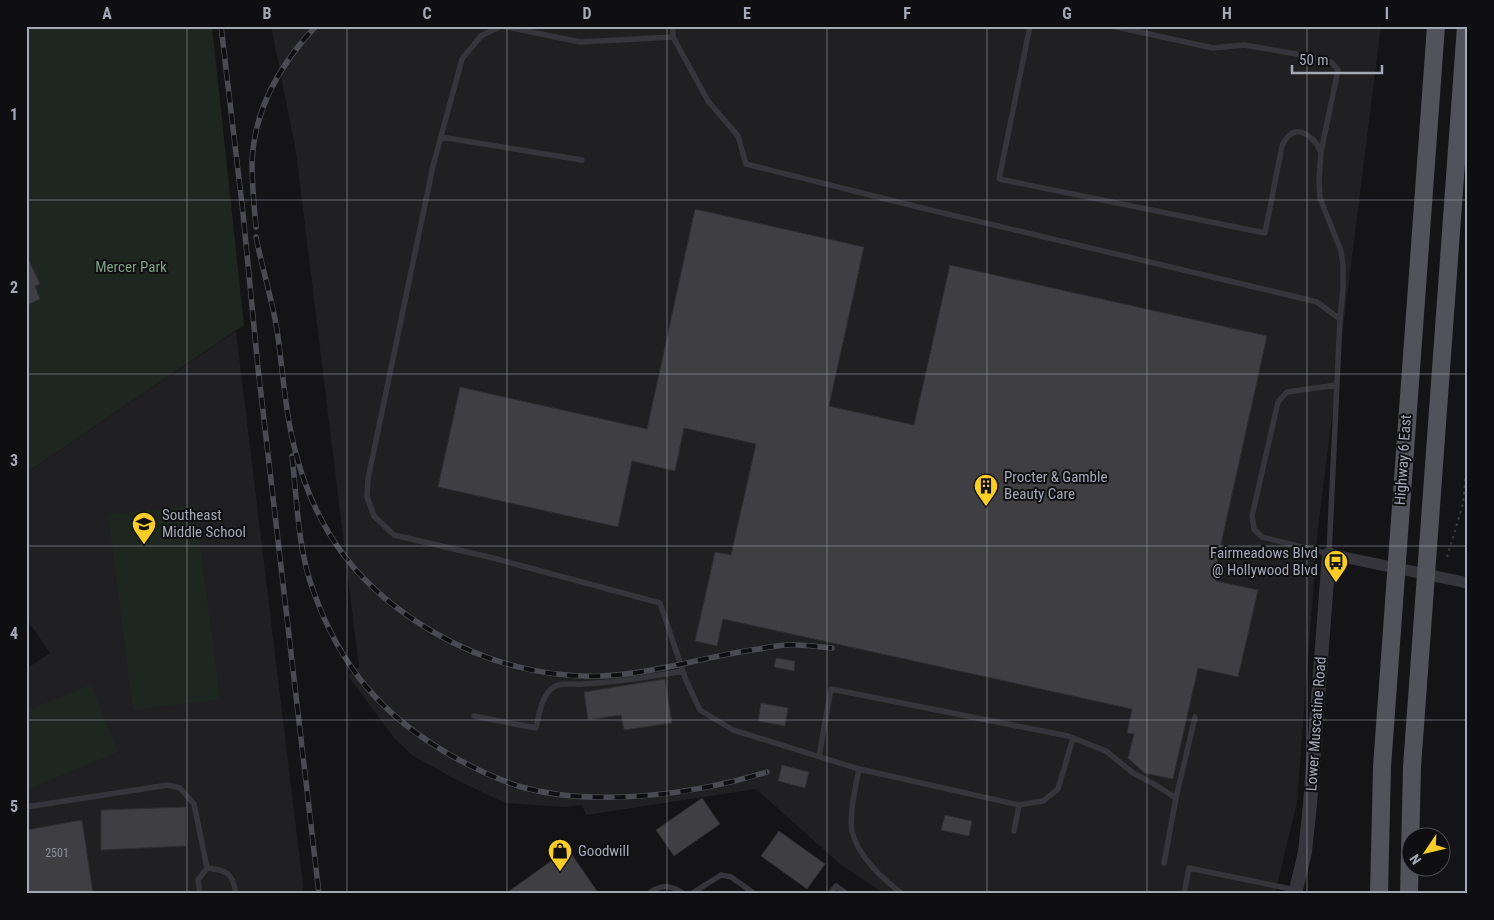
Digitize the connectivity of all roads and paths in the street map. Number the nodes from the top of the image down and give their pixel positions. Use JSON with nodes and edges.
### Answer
{"nodes":[{"id":1,"x":502,"y":26,"type":"edge"},
{"id":2,"x":673,"y":26,"type":"edge"},
{"id":3,"x":1030,"y":26,"type":"edge"},
{"id":4,"x":1112,"y":26,"type":"edge"},
{"id":5,"x":1436,"y":26,"type":"edge"},
{"id":6,"x":1466,"y":26,"type":"edge"},
{"id":7,"x":674,"y":37,"type":"junction"},
{"id":8,"x":441,"y":137,"type":"junction"},
{"id":9,"x":1322,"y":152,"type":"junction"},
{"id":10,"x":582,"y":160,"type":"dead end"},
{"id":11,"x":1340,"y":319,"type":"junction"},
{"id":12,"x":1337,"y":385,"type":"junction"},
{"id":13,"x":1468,"y":452,"type":"edge"},
{"id":14,"x":1329,"y":554,"type":"junction"},
{"id":15,"x":1447,"y":557,"type":"dead end"},
{"id":16,"x":1395,"y":568,"type":"junction"},
{"id":17,"x":1426,"y":574,"type":"junction"},
{"id":18,"x":1468,"y":583,"type":"edge"},
{"id":19,"x":683,"y":671,"type":"junction"},
{"id":20,"x":474,"y":716,"type":"dead end"},
{"id":21,"x":1196,"y":717,"type":"dead end"},
{"id":22,"x":1073,"y":738,"type":"junction"},
{"id":23,"x":819,"y":756,"type":"junction"},
{"id":24,"x":859,"y":768,"type":"junction"},
{"id":25,"x":1176,"y":798,"type":"junction"},
{"id":26,"x":1019,"y":805,"type":"junction"},
{"id":27,"x":26,"y":807,"type":"edge"},
{"id":28,"x":1014,"y":831,"type":"dead end"},
{"id":29,"x":1164,"y":863,"type":"dead end"},
{"id":30,"x":207,"y":868,"type":"junction"},
{"id":31,"x":1296,"y":892,"type":"edge"},
{"id":32,"x":200,"y":894,"type":"edge"},
{"id":33,"x":236,"y":894,"type":"edge"},
{"id":34,"x":648,"y":894,"type":"edge"},
{"id":35,"x":684,"y":894,"type":"edge"},
{"id":36,"x":691,"y":894,"type":"edge"},
{"id":37,"x":755,"y":894,"type":"edge"},
{"id":38,"x":830,"y":894,"type":"edge"},
{"id":39,"x":848,"y":894,"type":"edge"},
{"id":40,"x":903,"y":894,"type":"edge"},
{"id":41,"x":1184,"y":894,"type":"edge"},
{"id":42,"x":1379,"y":894,"type":"edge"},
{"id":43,"x":1409,"y":894,"type":"edge"}],
"edges":[{"from":1,"to":7,"type":"lane"},
{"from":1,"to":8,"type":"lane"},
{"from":2,"to":7,"type":"lane"},
{"from":3,"to":9,"type":"lane"},
{"from":4,"to":9,"type":"lane"},
{"from":5,"to":16,"type":"main road","name":"Highway 6 East"},
{"from":6,"to":17,"type":"main road","name":"Highway 6 East"},
{"from":7,"to":11,"type":"lane"},
{"from":8,"to":10,"type":"lane"},
{"from":8,"to":19,"type":"lane"},
{"from":9,"to":11,"type":"lane"},
{"from":11,"to":12,"type":"lane"},
{"from":12,"to":14,"type":"lane"},
{"from":12,"to":14,"type":"lane"},
{"from":13,"to":15,"type":"path"},
{"from":14,"to":16,"type":"street"},
{"from":14,"to":31,"type":"street","name":"Lower Muscatine Road"},
{"from":16,"to":17,"type":"street"},
{"from":16,"to":42,"type":"main road","name":"Highway 6 East"},
{"from":17,"to":18,"type":"street"},
{"from":17,"to":43,"type":"main road","name":"Highway 6 East"},
{"from":19,"to":20,"type":"lane"},
{"from":19,"to":23,"type":"lane"},
{"from":21,"to":25,"type":"lane"},
{"from":22,"to":23,"type":"lane"},
{"from":22,"to":25,"type":"lane"},
{"from":22,"to":26,"type":"lane"},
{"from":23,"to":24,"type":"lane"},
{"from":24,"to":26,"type":"lane"},
{"from":24,"to":40,"type":"lane"},
{"from":25,"to":29,"type":"lane"},
{"from":26,"to":28,"type":"lane"},
{"from":27,"to":30,"type":"lane"},
{"from":30,"to":32,"type":"lane"},
{"from":30,"to":33,"type":"lane"},
{"from":31,"to":41,"type":"lane"},
{"from":34,"to":35,"type":"lane"},
{"from":36,"to":37,"type":"lane"},
{"from":38,"to":39,"type":"lane"}]}
